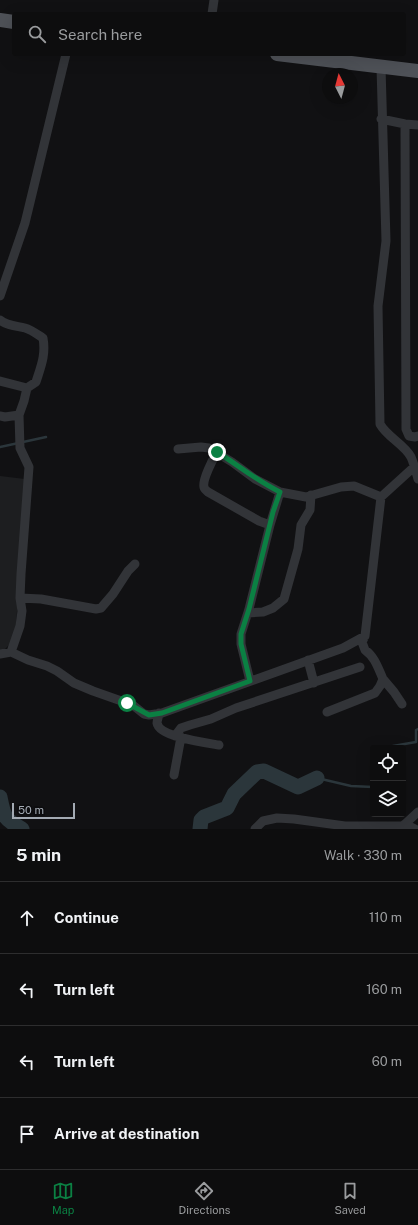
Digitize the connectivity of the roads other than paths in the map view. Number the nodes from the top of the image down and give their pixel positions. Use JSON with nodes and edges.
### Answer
{"nodes":[{"id":1,"x":214,"y":0,"type":"edge"},
{"id":2,"x":212,"y":12,"type":"edge"},
{"id":3,"x":0,"y":20,"type":"edge"},
{"id":4,"x":12,"y":22,"type":"edge"},
{"id":5,"x":66,"y":56,"type":"edge"},
{"id":6,"x":292,"y":56,"type":"edge"},
{"id":7,"x":380,"y":67,"type":"junction"},
{"id":8,"x":418,"y":71,"type":"edge"},
{"id":9,"x":381,"y":119,"type":"junction"},
{"id":10,"x":405,"y":124,"type":"junction"},
{"id":11,"x":418,"y":125,"type":"edge"},
{"id":12,"x":0,"y":296,"type":"edge"},
{"id":13,"x":0,"y":320,"type":"edge"},
{"id":14,"x":0,"y":381,"type":"edge"},
{"id":15,"x":27,"y":388,"type":"junction"},
{"id":16,"x":19,"y":415,"type":"junction"},
{"id":17,"x":0,"y":416,"type":"edge"},
{"id":18,"x":418,"y":436,"type":"edge"},
{"id":19,"x":178,"y":448,"type":"dead end"},
{"id":20,"x":217,"y":452,"type":"junction"},
{"id":21,"x":414,"y":467,"type":"junction"},
{"id":22,"x":418,"y":479,"type":"edge"},
{"id":23,"x":280,"y":492,"type":"junction"},
{"id":24,"x":311,"y":495,"type":"junction"},
{"id":25,"x":381,"y":497,"type":"junction"},
{"id":26,"x":270,"y":526,"type":"junction"},
{"id":27,"x":135,"y":564,"type":"dead end"},
{"id":28,"x":20,"y":598,"type":"junction"},
{"id":29,"x":248,"y":613,"type":"junction"},
{"id":30,"x":365,"y":636,"type":"junction"},
{"id":31,"x":11,"y":652,"type":"junction"},
{"id":32,"x":0,"y":654,"type":"edge"},
{"id":33,"x":308,"y":660,"type":"junction"},
{"id":34,"x":360,"y":667,"type":"dead end"},
{"id":35,"x":383,"y":679,"type":"junction"},
{"id":36,"x":250,"y":681,"type":"junction"},
{"id":37,"x":314,"y":682,"type":"junction"},
{"id":38,"x":402,"y":704,"type":"dead end"},
{"id":39,"x":327,"y":712,"type":"dead end"},
{"id":40,"x":159,"y":713,"type":"junction"},
{"id":41,"x":178,"y":737,"type":"junction"},
{"id":42,"x":219,"y":745,"type":"dead end"},
{"id":43,"x":174,"y":775,"type":"dead end"},
{"id":44,"x":418,"y":812,"type":"edge"},
{"id":45,"x":403,"y":826,"type":"edge"},
{"id":46,"x":345,"y":828,"type":"edge"},
{"id":47,"x":255,"y":829,"type":"edge"},
{"id":48,"x":415,"y":829,"type":"edge"}],
"edges":[{"from":1,"to":2,"type":"street"},
{"from":3,"to":4,"type":"main road"},
{"from":5,"to":12,"type":"street"},
{"from":6,"to":7,"type":"main road"},
{"from":7,"to":8,"type":"main road"},
{"from":7,"to":9,"type":"street"},
{"from":9,"to":10,"type":"street"},
{"from":9,"to":21,"type":"street"},
{"from":10,"to":11,"type":"street"},
{"from":10,"to":18,"type":"street"},
{"from":13,"to":15,"type":"street"},
{"from":14,"to":15,"type":"street"},
{"from":15,"to":16,"type":"street"},
{"from":16,"to":17,"type":"street"},
{"from":16,"to":28,"type":"street"},
{"from":19,"to":20,"type":"street"},
{"from":20,"to":23,"type":"street"},
{"from":20,"to":26,"type":"street"},
{"from":21,"to":22,"type":"street"},
{"from":21,"to":25,"type":"street"},
{"from":23,"to":24,"type":"street"},
{"from":23,"to":26,"type":"street"},
{"from":24,"to":25,"type":"street"},
{"from":24,"to":29,"type":"street"},
{"from":25,"to":30,"type":"street"},
{"from":26,"to":29,"type":"street"},
{"from":27,"to":28,"type":"street"},
{"from":28,"to":31,"type":"street"},
{"from":29,"to":36,"type":"street"},
{"from":30,"to":33,"type":"street"},
{"from":30,"to":35,"type":"street"},
{"from":31,"to":32,"type":"street"},
{"from":31,"to":40,"type":"street"},
{"from":33,"to":36,"type":"street"},
{"from":33,"to":37,"type":"street"},
{"from":34,"to":37,"type":"street"},
{"from":35,"to":38,"type":"street"},
{"from":35,"to":39,"type":"street"},
{"from":36,"to":40,"type":"street"},
{"from":37,"to":41,"type":"street"},
{"from":40,"to":41,"type":"street"},
{"from":41,"to":42,"type":"street"},
{"from":41,"to":43,"type":"street"},
{"from":44,"to":45,"type":"street"},
{"from":45,"to":46,"type":"street"},
{"from":45,"to":48,"type":"street"},
{"from":46,"to":47,"type":"street"}]}
